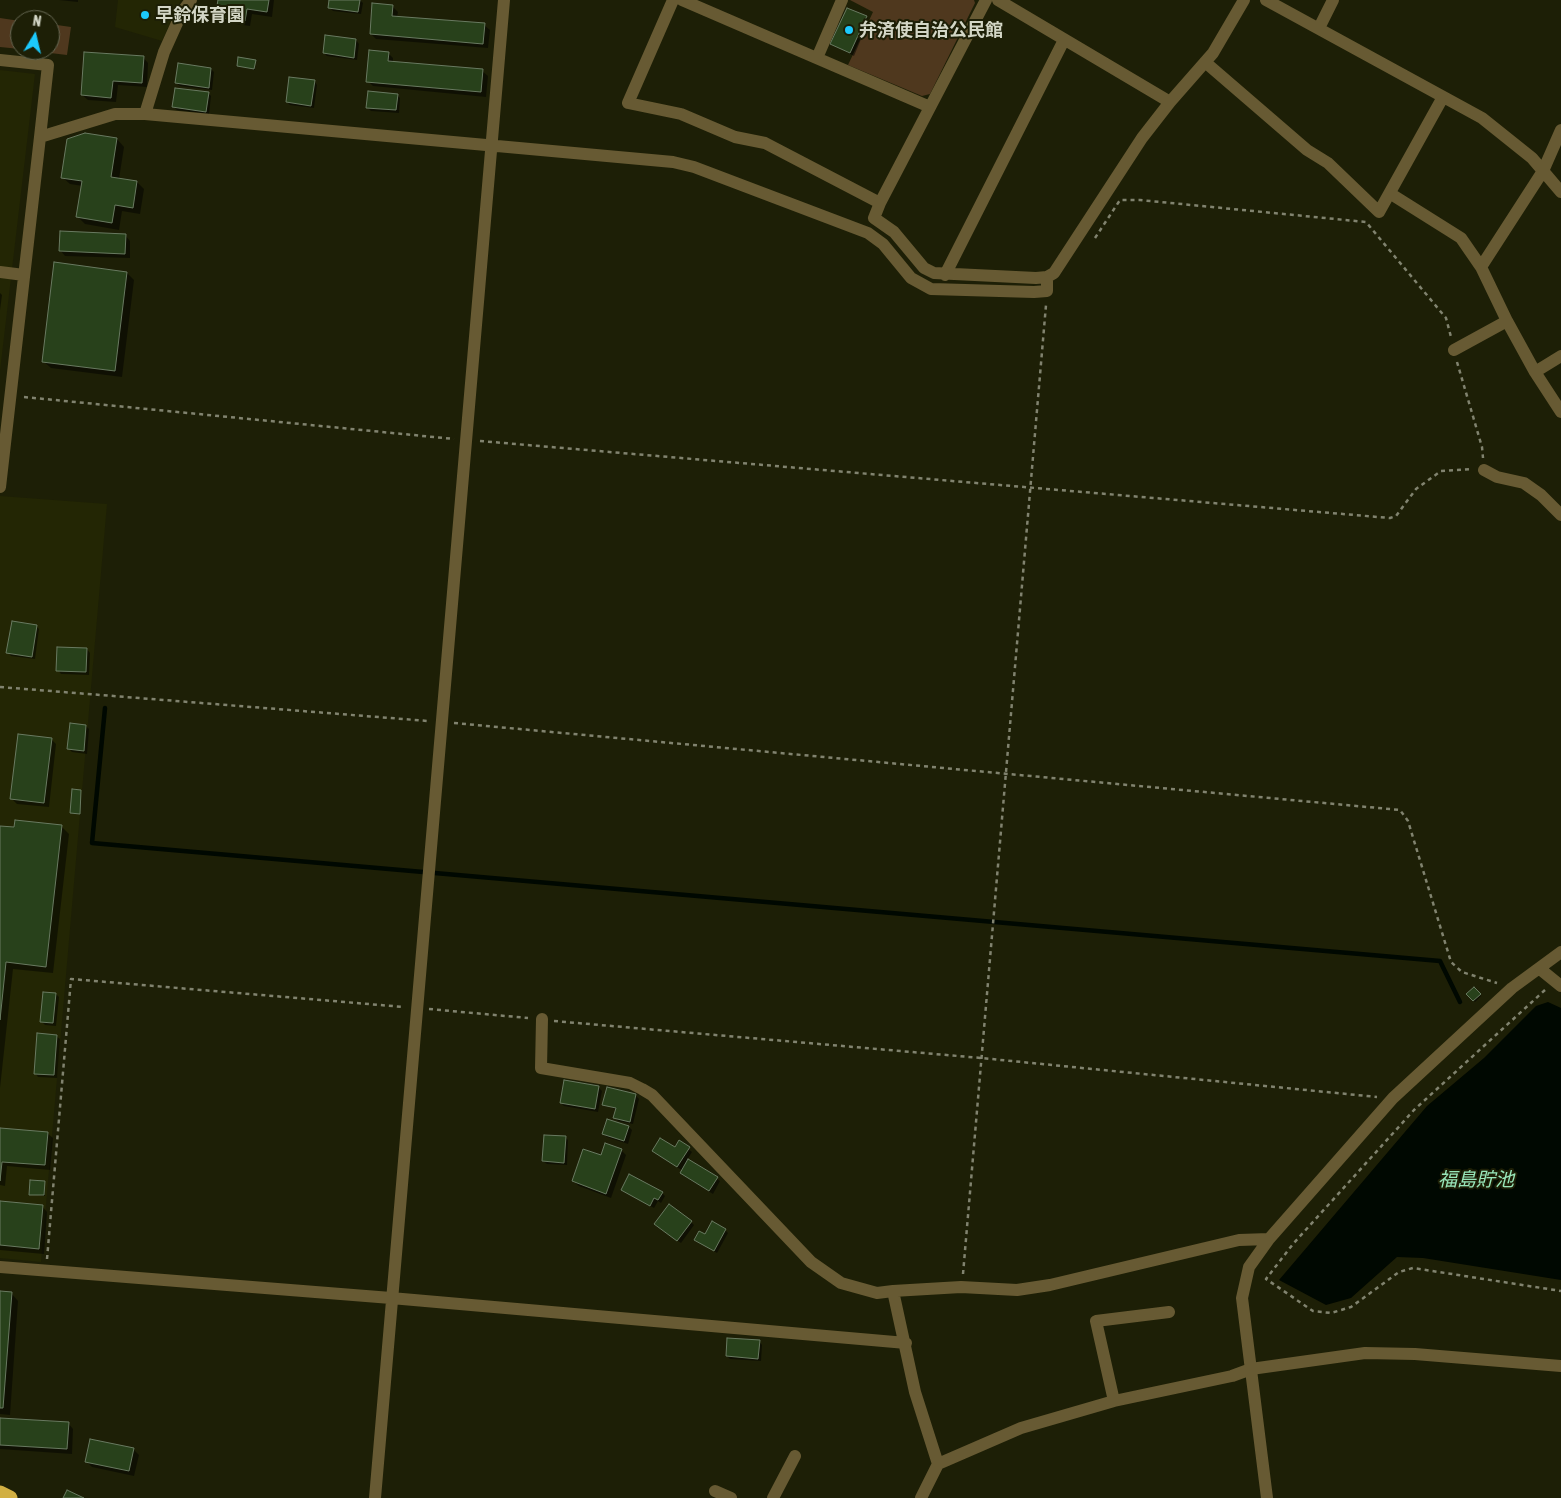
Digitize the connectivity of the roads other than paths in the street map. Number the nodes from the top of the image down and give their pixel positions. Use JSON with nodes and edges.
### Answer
{"nodes":[{"id":1,"x":191,"y":0,"type":"edge"},
{"id":2,"x":504,"y":0,"type":"edge"},
{"id":3,"x":673,"y":0,"type":"edge"},
{"id":4,"x":682,"y":0,"type":"edge"},
{"id":5,"x":842,"y":0,"type":"edge"},
{"id":6,"x":986,"y":0,"type":"edge"},
{"id":7,"x":998,"y":0,"type":"edge"},
{"id":8,"x":1244,"y":0,"type":"edge"},
{"id":9,"x":1266,"y":0,"type":"edge"},
{"id":10,"x":1333,"y":0,"type":"edge"},
{"id":11,"x":1319,"y":28,"type":"junction"},
{"id":12,"x":1064,"y":40,"type":"junction"},
{"id":13,"x":816,"y":58,"type":"junction"},
{"id":14,"x":0,"y":60,"type":"edge"},
{"id":15,"x":1205,"y":62,"type":"junction"},
{"id":16,"x":1444,"y":97,"type":"junction"},
{"id":17,"x":1170,"y":102,"type":"junction"},
{"id":18,"x":930,"y":107,"type":"junction"},
{"id":19,"x":144,"y":114,"type":"junction"},
{"id":20,"x":1561,"y":130,"type":"edge"},
{"id":21,"x":40,"y":138,"type":"junction"},
{"id":22,"x":490,"y":144,"type":"junction"},
{"id":23,"x":1543,"y":171,"type":"junction"},
{"id":24,"x":1561,"y":192,"type":"edge"},
{"id":25,"x":1391,"y":194,"type":"junction"},
{"id":26,"x":880,"y":203,"type":"junction"},
{"id":27,"x":1482,"y":268,"type":"junction"},
{"id":28,"x":0,"y":272,"type":"edge"},
{"id":29,"x":24,"y":275,"type":"junction"},
{"id":30,"x":945,"y":275,"type":"junction"},
{"id":31,"x":1047,"y":278,"type":"junction"},
{"id":32,"x":1507,"y":321,"type":"junction"},
{"id":33,"x":1454,"y":350,"type":"road end"},
{"id":34,"x":1561,"y":356,"type":"edge"},
{"id":35,"x":1534,"y":372,"type":"junction"},
{"id":36,"x":1561,"y":412,"type":"edge"},
{"id":37,"x":1484,"y":470,"type":"road end"},
{"id":38,"x":0,"y":482,"type":"edge"},
{"id":39,"x":1559,"y":509,"type":"edge"},
{"id":40,"x":1561,"y":952,"type":"edge"},
{"id":41,"x":1540,"y":969,"type":"junction"},
{"id":42,"x":1557,"y":984,"type":"edge"},
{"id":43,"x":542,"y":1020,"type":"road end"},
{"id":44,"x":1269,"y":1239,"type":"junction"},
{"id":45,"x":0,"y":1267,"type":"edge"},
{"id":46,"x":894,"y":1291,"type":"junction"},
{"id":47,"x":391,"y":1298,"type":"junction"},
{"id":48,"x":1169,"y":1312,"type":"dead end"},
{"id":49,"x":906,"y":1343,"type":"junction"},
{"id":50,"x":1561,"y":1366,"type":"edge"},
{"id":51,"x":1251,"y":1368,"type":"junction"},
{"id":52,"x":1114,"y":1401,"type":"junction"},
{"id":53,"x":795,"y":1456,"type":"dead end"},
{"id":54,"x":938,"y":1464,"type":"junction"},
{"id":55,"x":715,"y":1491,"type":"dead end"},
{"id":56,"x":0,"y":1493,"type":"edge"},
{"id":57,"x":10,"y":1498,"type":"edge"},
{"id":58,"x":375,"y":1498,"type":"edge"},
{"id":59,"x":730,"y":1498,"type":"edge"},
{"id":60,"x":773,"y":1498,"type":"edge"},
{"id":61,"x":921,"y":1498,"type":"edge"},
{"id":62,"x":1267,"y":1498,"type":"edge"}],
"edges":[{"from":1,"to":19,"type":"street"},
{"from":2,"to":22,"type":"street"},
{"from":3,"to":26,"type":"street"},
{"from":4,"to":13,"type":"street"},
{"from":5,"to":13,"type":"street"},
{"from":6,"to":18,"type":"street"},
{"from":7,"to":12,"type":"street"},
{"from":8,"to":15,"type":"street"},
{"from":9,"to":11,"type":"street"},
{"from":10,"to":11,"type":"street"},
{"from":11,"to":16,"type":"street"},
{"from":12,"to":17,"type":"street"},
{"from":12,"to":30,"type":"street"},
{"from":13,"to":18,"type":"street"},
{"from":14,"to":21,"type":"street"},
{"from":15,"to":17,"type":"street"},
{"from":15,"to":25,"type":"street"},
{"from":16,"to":23,"type":"street"},
{"from":16,"to":25,"type":"street"},
{"from":17,"to":31,"type":"street"},
{"from":18,"to":26,"type":"street"},
{"from":19,"to":21,"type":"street"},
{"from":19,"to":22,"type":"street"},
{"from":20,"to":23,"type":"street"},
{"from":21,"to":29,"type":"street"},
{"from":22,"to":31,"type":"street"},
{"from":22,"to":47,"type":"street"},
{"from":23,"to":24,"type":"street"},
{"from":23,"to":27,"type":"street"},
{"from":25,"to":27,"type":"street"},
{"from":26,"to":30,"type":"street"},
{"from":27,"to":32,"type":"street"},
{"from":28,"to":29,"type":"street"},
{"from":29,"to":38,"type":"street"},
{"from":30,"to":31,"type":"street"},
{"from":32,"to":33,"type":"street"},
{"from":32,"to":35,"type":"street"},
{"from":34,"to":35,"type":"street"},
{"from":35,"to":36,"type":"street"},
{"from":37,"to":39,"type":"street"},
{"from":40,"to":41,"type":"street"},
{"from":41,"to":42,"type":"street"},
{"from":41,"to":44,"type":"street"},
{"from":43,"to":46,"type":"street"},
{"from":44,"to":46,"type":"street"},
{"from":44,"to":51,"type":"street"},
{"from":45,"to":47,"type":"street"},
{"from":46,"to":49,"type":"street"},
{"from":47,"to":49,"type":"street"},
{"from":47,"to":58,"type":"street"},
{"from":48,"to":52,"type":"street"},
{"from":49,"to":54,"type":"street"},
{"from":50,"to":51,"type":"street"},
{"from":51,"to":52,"type":"street"},
{"from":51,"to":62,"type":"street"},
{"from":52,"to":54,"type":"street"},
{"from":53,"to":60,"type":"street"},
{"from":54,"to":61,"type":"street"},
{"from":55,"to":59,"type":"street"},
{"from":56,"to":57,"type":"highway"}]}
